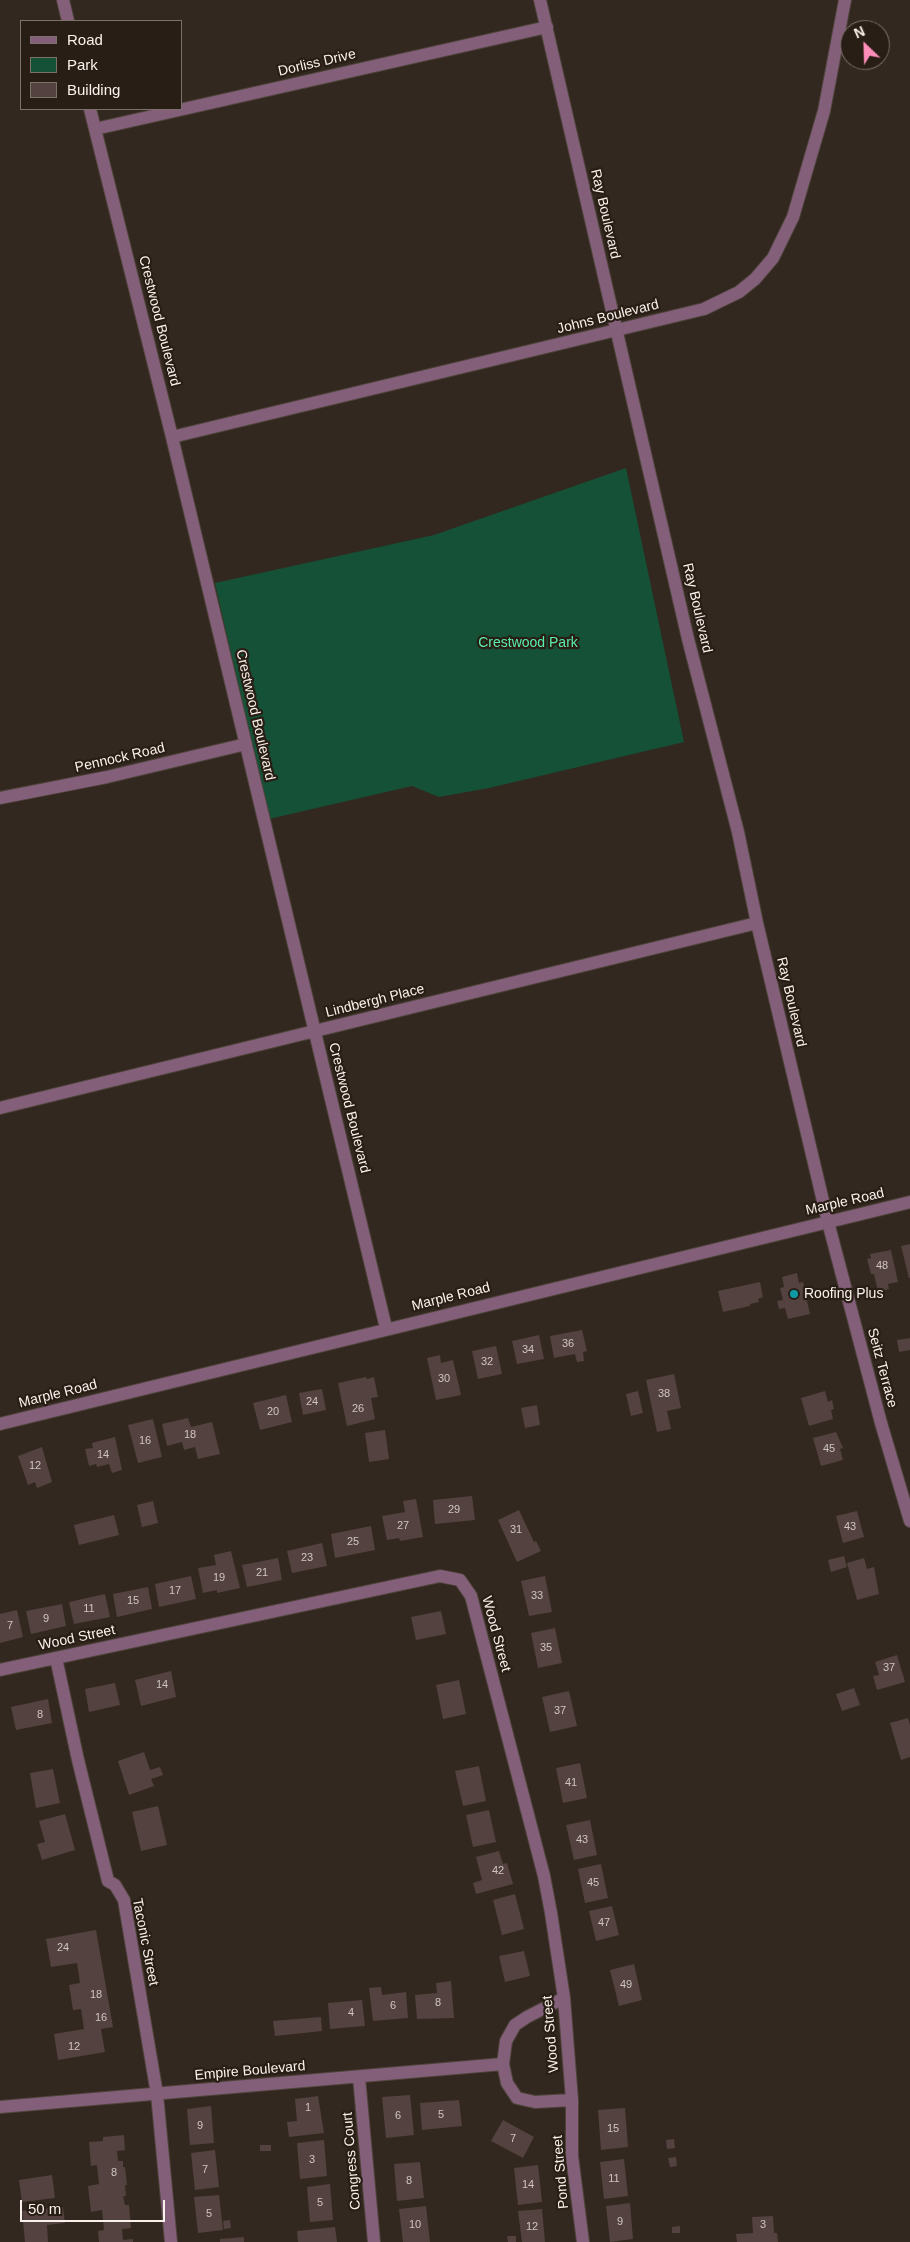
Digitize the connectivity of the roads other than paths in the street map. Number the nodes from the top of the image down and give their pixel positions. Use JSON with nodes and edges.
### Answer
{"nodes":[{"id":1,"x":63,"y":0,"type":"edge"},
{"id":2,"x":540,"y":0,"type":"edge"},
{"id":3,"x":845,"y":0,"type":"edge"},
{"id":4,"x":68,"y":20,"type":"edge"},
{"id":5,"x":547,"y":27,"type":"junction"},
{"id":6,"x":182,"y":109,"type":"edge"},
{"id":7,"x":90,"y":110,"type":"edge"},
{"id":8,"x":179,"y":110,"type":"edge"},
{"id":9,"x":95,"y":129,"type":"junction"},
{"id":10,"x":617,"y":330,"type":"junction"},
{"id":11,"x":172,"y":437,"type":"junction"},
{"id":12,"x":246,"y":744,"type":"junction"},
{"id":13,"x":0,"y":798,"type":"edge"},
{"id":14,"x":757,"y":923,"type":"junction"},
{"id":15,"x":315,"y":1032,"type":"junction"},
{"id":16,"x":0,"y":1108,"type":"edge"},
{"id":17,"x":910,"y":1202,"type":"edge"},
{"id":18,"x":828,"y":1222,"type":"junction"},
{"id":19,"x":386,"y":1328,"type":"junction"},
{"id":20,"x":0,"y":1424,"type":"edge"},
{"id":21,"x":910,"y":1521,"type":"edge"},
{"id":22,"x":56,"y":1658,"type":"junction"},
{"id":23,"x":0,"y":1670,"type":"edge"},
{"id":24,"x":564,"y":1998,"type":"junction"},
{"id":25,"x":503,"y":2064,"type":"junction"},
{"id":26,"x":359,"y":2077,"type":"junction"},
{"id":27,"x":157,"y":2094,"type":"junction"},
{"id":28,"x":572,"y":2100,"type":"junction"},
{"id":29,"x":0,"y":2107,"type":"edge"},
{"id":30,"x":171,"y":2242,"type":"edge"},
{"id":31,"x":374,"y":2242,"type":"edge"},
{"id":32,"x":583,"y":2242,"type":"edge"}],
"edges":[{"from":1,"to":4,"type":"street"},
{"from":2,"to":5,"type":"street","name":"Ray Boulevard"},
{"from":3,"to":10,"type":"street","name":"Johns Boulevard"},
{"from":5,"to":6,"type":"street","name":"Dorliss Drive"},
{"from":5,"to":10,"type":"street","name":"Ray Boulevard"},
{"from":7,"to":9,"type":"street","name":"Crestwood Boulevard"},
{"from":8,"to":9,"type":"street","name":"Dorliss Drive"},
{"from":9,"to":11,"type":"street","name":"Crestwood Boulevard"},
{"from":10,"to":11,"type":"street","name":"Johns Boulevard"},
{"from":10,"to":14,"type":"street","name":"Ray Boulevard"},
{"from":11,"to":12,"type":"street","name":"Crestwood Boulevard"},
{"from":12,"to":13,"type":"street","name":"Pennock Road"},
{"from":12,"to":15,"type":"street","name":"Crestwood Boulevard"},
{"from":14,"to":15,"type":"street","name":"Lindbergh Place"},
{"from":14,"to":18,"type":"street","name":"Ray Boulevard"},
{"from":15,"to":16,"type":"street","name":"Lindbergh Place"},
{"from":15,"to":19,"type":"street","name":"Crestwood Boulevard"},
{"from":17,"to":18,"type":"street","name":"Marple Road"},
{"from":18,"to":19,"type":"street","name":"Marple Road"},
{"from":18,"to":21,"type":"street","name":"Seitz Terrace"},
{"from":19,"to":20,"type":"street","name":"Marple Road"},
{"from":22,"to":23,"type":"street","name":"Wood Street"},
{"from":22,"to":24,"type":"street","name":"Wood Street"},
{"from":22,"to":27,"type":"street","name":"Taconic Street"},
{"from":24,"to":25,"type":"street"},
{"from":24,"to":28,"type":"street","name":"Wood Street"},
{"from":25,"to":26,"type":"street","name":"Empire Boulevard"},
{"from":25,"to":28,"type":"street"},
{"from":26,"to":27,"type":"street","name":"Empire Boulevard"},
{"from":26,"to":31,"type":"street","name":"Congress Court"},
{"from":27,"to":29,"type":"street","name":"Empire Boulevard"},
{"from":27,"to":30,"type":"street","name":"Taconic Street"},
{"from":28,"to":32,"type":"street","name":"Pond Street"}]}
